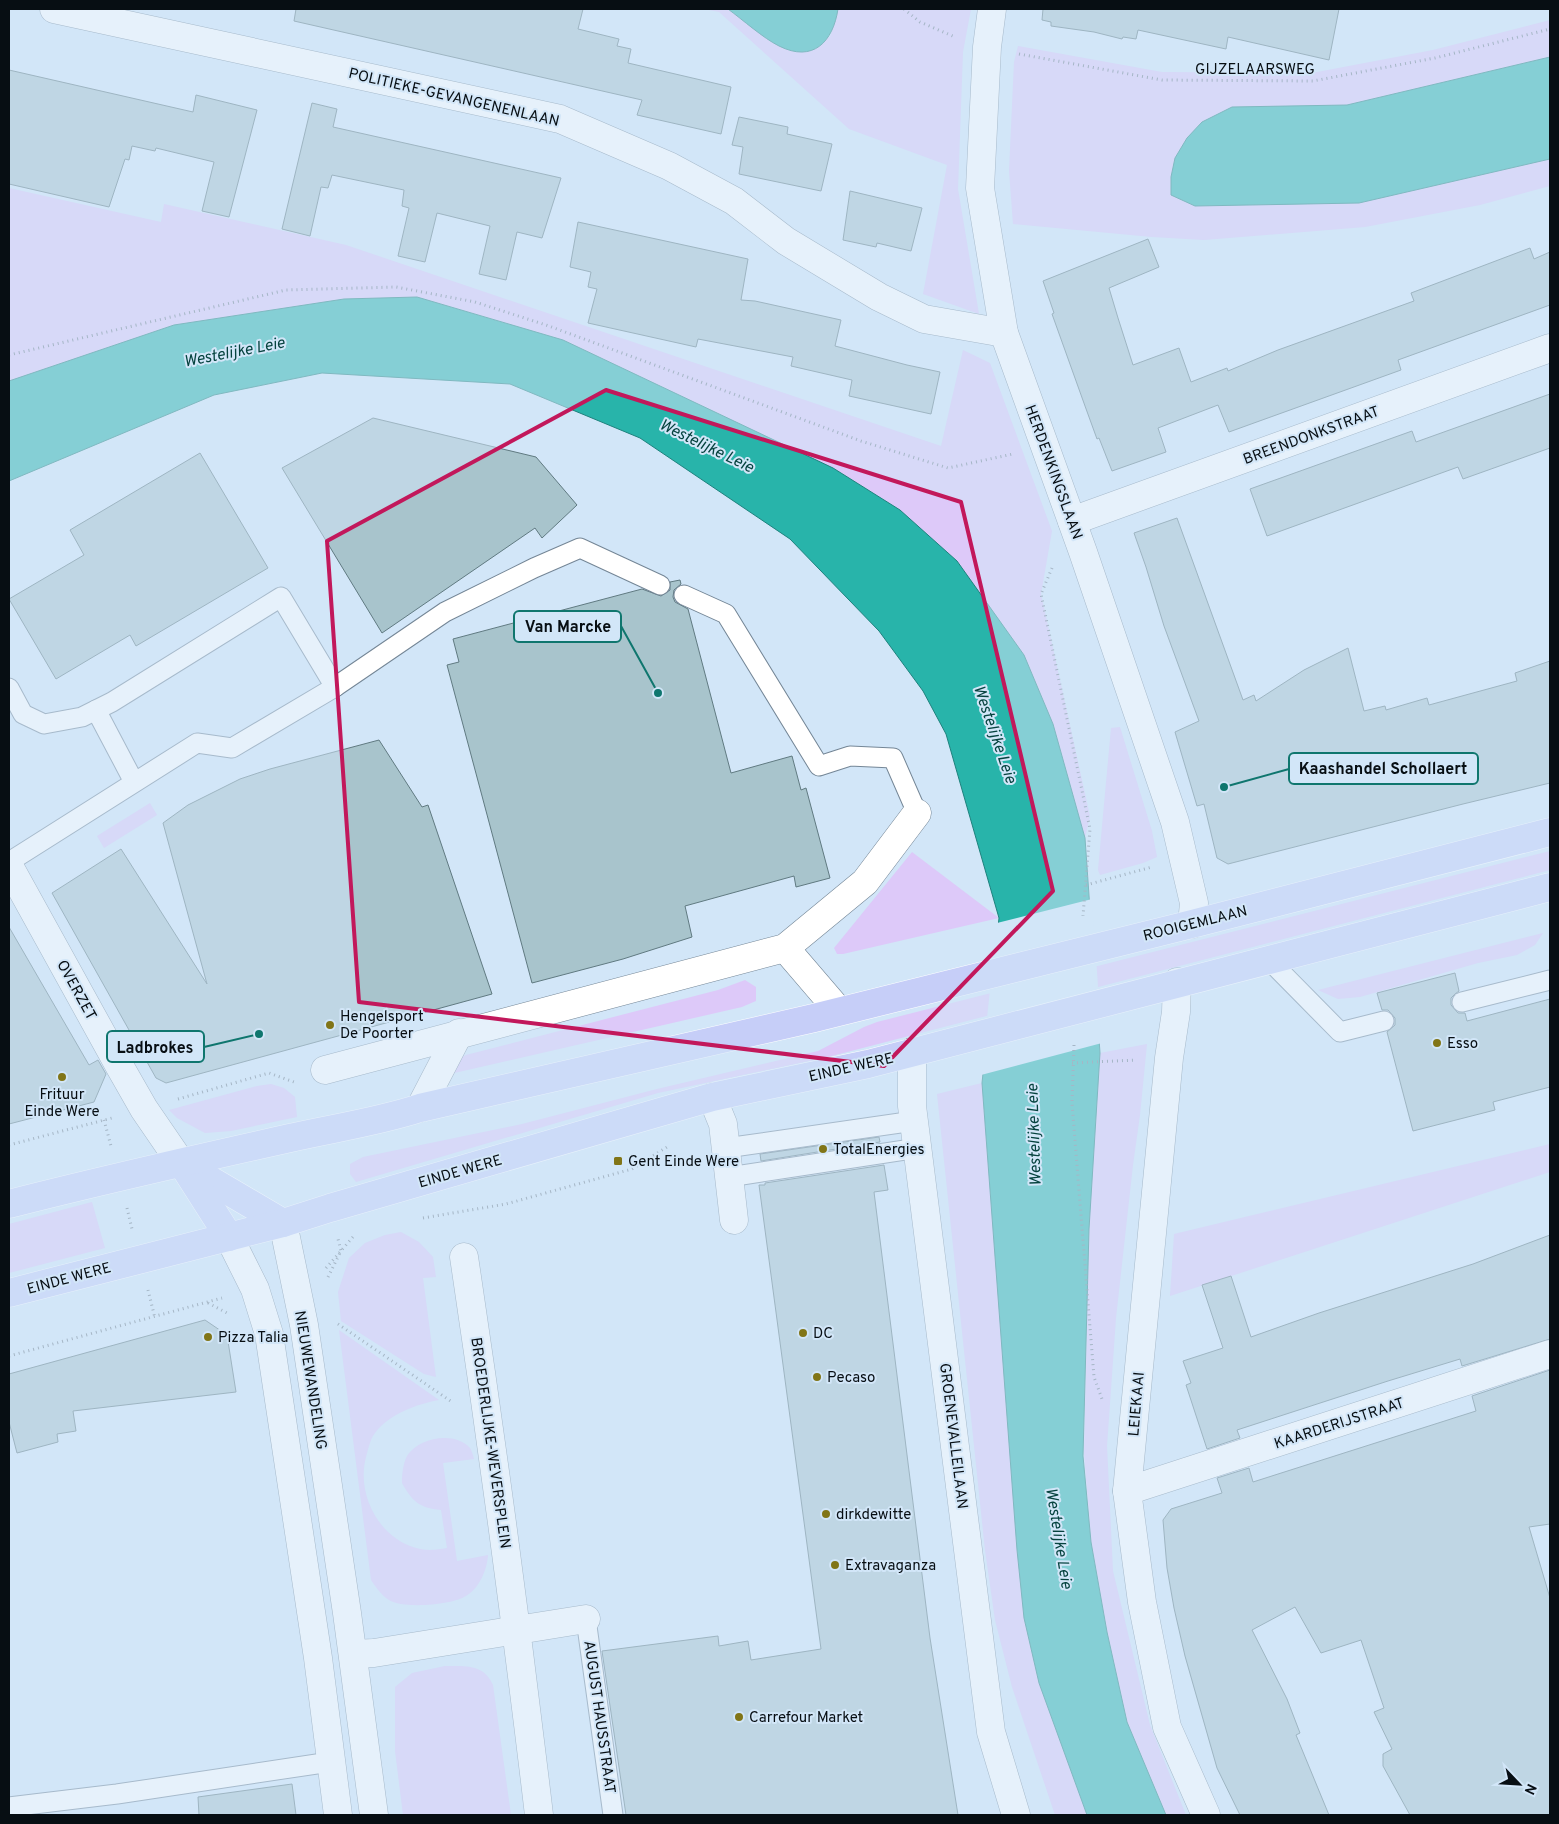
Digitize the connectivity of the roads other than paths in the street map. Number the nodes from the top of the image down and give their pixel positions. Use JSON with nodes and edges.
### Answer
{"nodes":[{"id":1,"x":992,"y":9,"type":"edge"},
{"id":2,"x":62,"y":10,"type":"edge"},
{"id":3,"x":1004,"y":333,"type":"junction"},
{"id":4,"x":1550,"y":348,"type":"edge"},
{"id":5,"x":1072,"y":521,"type":"junction"},
{"id":6,"x":660,"y":585,"type":"dead end"},
{"id":7,"x":684,"y":595,"type":"dead end"},
{"id":8,"x":335,"y":687,"type":"junction"},
{"id":9,"x":9,"y":688,"type":"edge"},
{"id":10,"x":96,"y":710,"type":"junction"},
{"id":11,"x":134,"y":782,"type":"junction"},
{"id":12,"x":917,"y":813,"type":"joint"},
{"id":13,"x":1550,"y":832,"type":"edge"},
{"id":14,"x":9,"y":862,"type":"edge"},
{"id":15,"x":9,"y":866,"type":"edge"},
{"id":16,"x":1550,"y":887,"type":"edge"},
{"id":17,"x":1192,"y":924,"type":"junction"},
{"id":18,"x":785,"y":948,"type":"junction"},
{"id":19,"x":1268,"y":959,"type":"junction"},
{"id":20,"x":1550,"y":980,"type":"edge"},
{"id":21,"x":1178,"y":982,"type":"junction"},
{"id":22,"x":1462,"y":1002,"type":"dead end"},
{"id":23,"x":839,"y":1011,"type":"junction"},
{"id":24,"x":1384,"y":1021,"type":"dead end"},
{"id":25,"x":459,"y":1033,"type":"junction"},
{"id":26,"x":912,"y":1052,"type":"junction"},
{"id":27,"x":325,"y":1070,"type":"dead end"},
{"id":28,"x":712,"y":1097,"type":"junction"},
{"id":29,"x":420,"y":1108,"type":"junction"},
{"id":30,"x":914,"y":1121,"type":"junction"},
{"id":31,"x":726,"y":1148,"type":"junction"},
{"id":32,"x":918,"y":1148,"type":"junction"},
{"id":33,"x":181,"y":1163,"type":"junction"},
{"id":34,"x":730,"y":1177,"type":"junction"},
{"id":35,"x":9,"y":1204,"type":"edge"},
{"id":36,"x":734,"y":1220,"type":"dead end"},
{"id":37,"x":283,"y":1224,"type":"junction"},
{"id":38,"x":229,"y":1237,"type":"junction"},
{"id":39,"x":464,"y":1257,"type":"dead end"},
{"id":40,"x":9,"y":1293,"type":"edge"},
{"id":41,"x":1550,"y":1354,"type":"edge"},
{"id":42,"x":1127,"y":1491,"type":"junction"},
{"id":43,"x":586,"y":1618,"type":"joint"},
{"id":44,"x":517,"y":1630,"type":"junction"},
{"id":45,"x":353,"y":1654,"type":"junction"},
{"id":46,"x":318,"y":1658,"type":"junction"},
{"id":47,"x":330,"y":1762,"type":"junction"},
{"id":48,"x":9,"y":1807,"type":"edge"},
{"id":49,"x":338,"y":1815,"type":"edge"},
{"id":50,"x":374,"y":1815,"type":"edge"},
{"id":51,"x":539,"y":1815,"type":"edge"},
{"id":52,"x":614,"y":1815,"type":"edge"},
{"id":53,"x":1016,"y":1815,"type":"edge"},
{"id":54,"x":1206,"y":1815,"type":"edge"}],
"edges":[{"from":1,"to":3,"type":"street","name":"HERDENKINGSLAAN"},
{"from":2,"to":3,"type":"street","name":"POLITIEKE-GEVANGENENLAAN"},
{"from":3,"to":5,"type":"street","name":"HERDENKINGSLAAN"},
{"from":4,"to":5,"type":"street","name":"BREENDONKSTRAAT"},
{"from":5,"to":17,"type":"street","name":"HERDENKINGSLAAN"},
{"from":6,"to":8,"type":"lane"},
{"from":7,"to":12,"type":"lane"},
{"from":8,"to":10,"type":"lane"},
{"from":8,"to":11,"type":"lane"},
{"from":9,"to":10,"type":"lane"},
{"from":10,"to":11,"type":"lane"},
{"from":11,"to":14,"type":"lane"},
{"from":12,"to":18,"type":"street"},
{"from":13,"to":17,"type":"main road","name":"ROOIGEMLAAN"},
{"from":15,"to":33,"type":"street","name":"OVERZET"},
{"from":16,"to":19,"type":"main road"},
{"from":17,"to":23,"type":"main road","name":"ROOIGEMLAAN"},
{"from":18,"to":23,"type":"street"},
{"from":18,"to":25,"type":"street"},
{"from":19,"to":21,"type":"main road"},
{"from":19,"to":24,"type":"lane"},
{"from":20,"to":22,"type":"lane"},
{"from":21,"to":26,"type":"main road"},
{"from":21,"to":42,"type":"street","name":"LEIEKAAI"},
{"from":23,"to":29,"type":"main road"},
{"from":25,"to":27,"type":"street"},
{"from":25,"to":29,"type":"street"},
{"from":26,"to":28,"type":"main road","name":"EINDE WERE"},
{"from":26,"to":30,"type":"street","name":"GROENEVALLEILAAN"},
{"from":28,"to":31,"type":"street"},
{"from":28,"to":37,"type":"main road","name":"EINDE WERE"},
{"from":29,"to":33,"type":"main road"},
{"from":30,"to":31,"type":"lane"},
{"from":30,"to":32,"type":"street","name":"GROENEVALLEILAAN"},
{"from":31,"to":34,"type":"street"},
{"from":32,"to":34,"type":"lane"},
{"from":32,"to":53,"type":"street","name":"GROENEVALLEILAAN"},
{"from":33,"to":35,"type":"main road"},
{"from":33,"to":37,"type":"main road"},
{"from":33,"to":38,"type":"main road"},
{"from":34,"to":36,"type":"street"},
{"from":37,"to":38,"type":"main road","name":"EINDE WERE"},
{"from":37,"to":45,"type":"street","name":"NIEUWEWANDELING"},
{"from":38,"to":40,"type":"main road","name":"EINDE WERE"},
{"from":38,"to":46,"type":"street"},
{"from":39,"to":44,"type":"street","name":"BROEDERLIJKE-WEVERSPLEIN"},
{"from":41,"to":42,"type":"street","name":"KAARDERIJSTRAAT"},
{"from":42,"to":54,"type":"street","name":"LEIEKAAI"},
{"from":43,"to":44,"type":"street"},
{"from":43,"to":52,"type":"lane","name":"AUGUST HAUSSTRAAT"},
{"from":44,"to":45,"type":"street"},
{"from":44,"to":51,"type":"street","name":"BROEDERLIJKE-WEVERSPLEIN"},
{"from":45,"to":46,"type":"street"},
{"from":45,"to":50,"type":"street","name":"NIEUWEWANDELING"},
{"from":46,"to":47,"type":"street"},
{"from":47,"to":48,"type":"lane"},
{"from":47,"to":49,"type":"street"}]}
